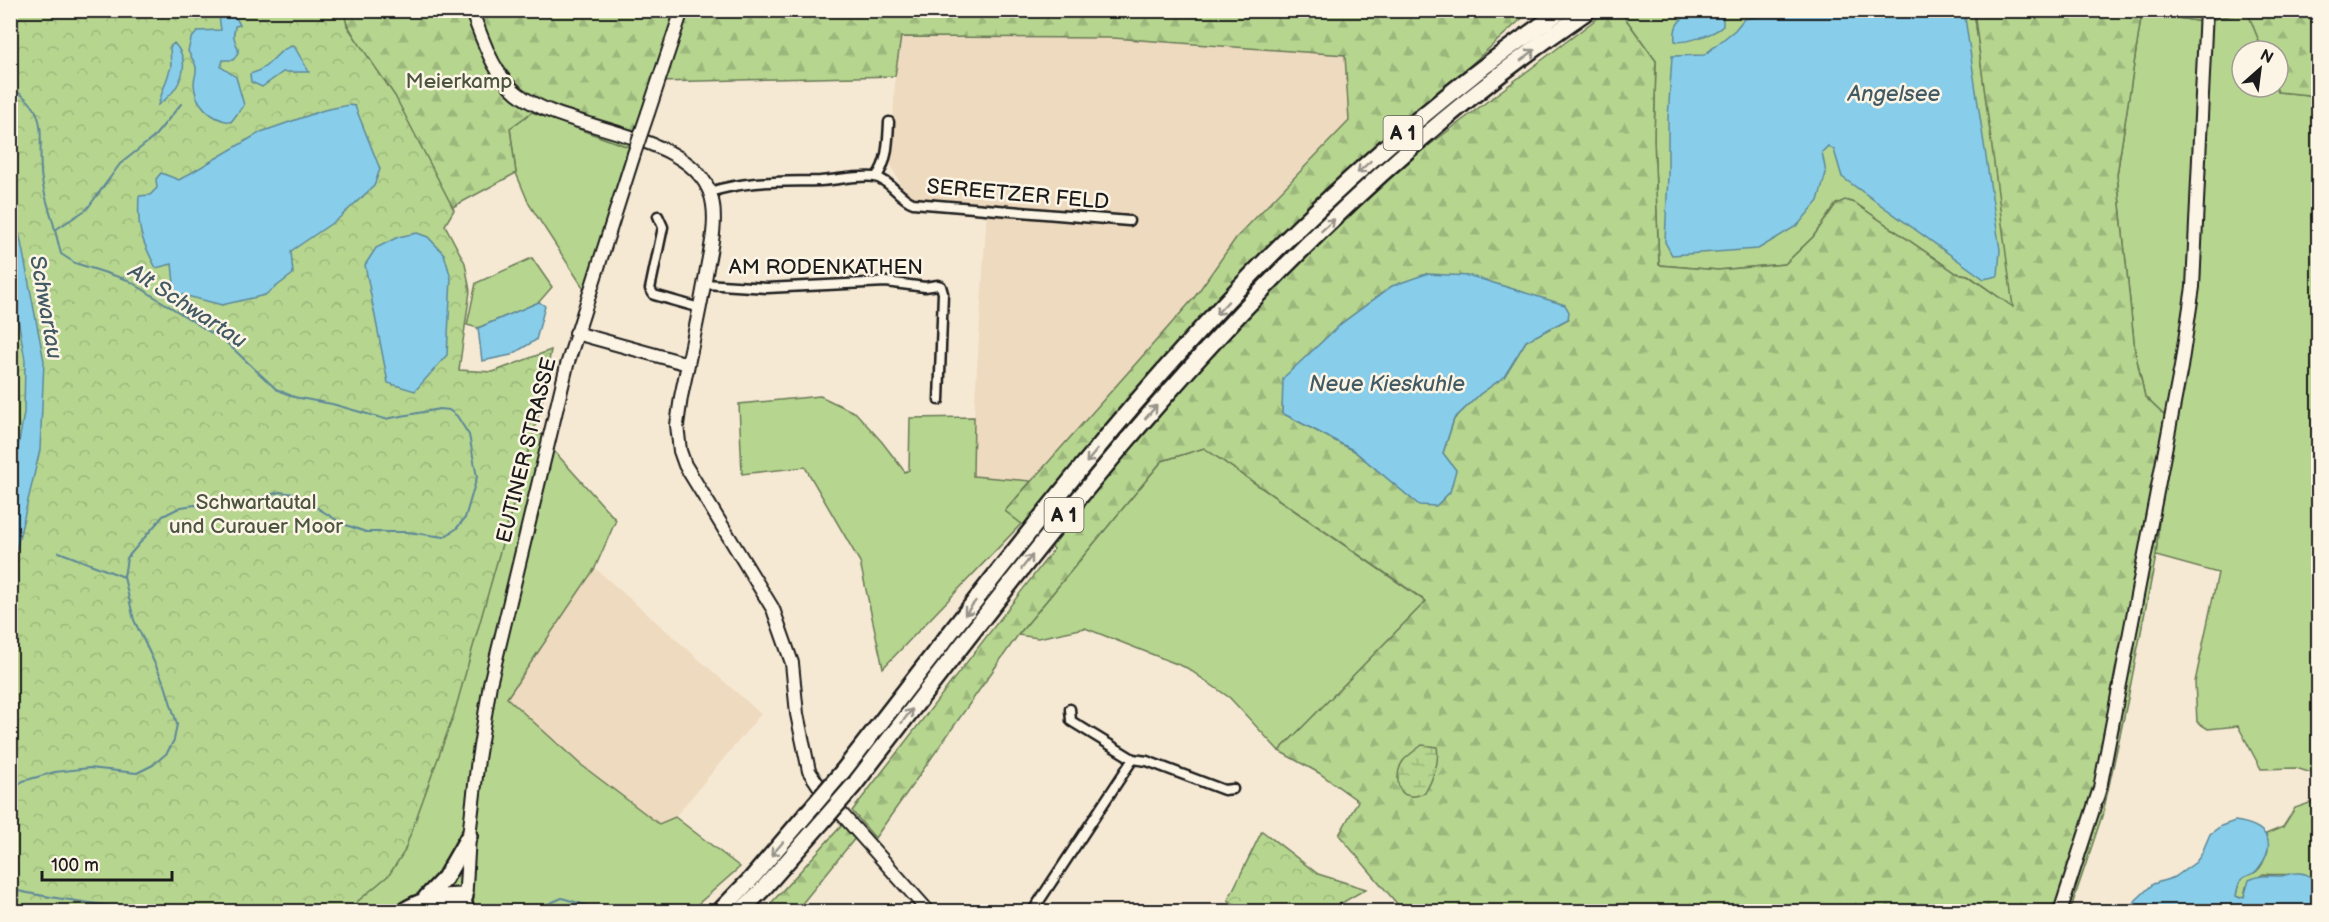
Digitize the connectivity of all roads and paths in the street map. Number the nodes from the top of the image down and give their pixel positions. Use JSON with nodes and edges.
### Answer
{"nodes":[{"id":1,"x":471,"y":10,"type":"edge"},
{"id":2,"x":682,"y":10,"type":"edge"},
{"id":3,"x":1562,"y":10,"type":"edge"},
{"id":4,"x":1589,"y":10,"type":"edge"},
{"id":5,"x":2206,"y":10,"type":"edge"},
{"id":6,"x":889,"y":122,"type":"dead end"},
{"id":7,"x":876,"y":177,"type":"junction"},
{"id":8,"x":710,"y":192,"type":"junction"},
{"id":9,"x":658,"y":216,"type":"dead end"},
{"id":10,"x":1129,"y":221,"type":"dead end"},
{"id":11,"x":705,"y":284,"type":"junction"},
{"id":12,"x":700,"y":308,"type":"junction"},
{"id":13,"x":576,"y":333,"type":"junction"},
{"id":14,"x":688,"y":364,"type":"junction"},
{"id":15,"x":939,"y":400,"type":"dead end"},
{"id":16,"x":1070,"y":709,"type":"dead end"},
{"id":17,"x":1134,"y":759,"type":"junction"},
{"id":18,"x":1233,"y":789,"type":"dead end"},
{"id":19,"x":469,"y":836,"type":"junction"},
{"id":20,"x":465,"y":905,"type":"edge"},
{"id":21,"x":424,"y":908,"type":"edge"},
{"id":22,"x":402,"y":912,"type":"edge"},
{"id":23,"x":719,"y":912,"type":"edge"},
{"id":24,"x":740,"y":912,"type":"edge"},
{"id":25,"x":929,"y":912,"type":"edge"},
{"id":26,"x":1032,"y":912,"type":"edge"},
{"id":27,"x":2060,"y":912,"type":"edge"}],
"edges":[{"from":1,"to":8,"type":"main road"},
{"from":2,"to":13,"type":"main road","name":"EUTINER STRASSE","bridge":true},
{"from":3,"to":23,"type":"highway","number":"A 1","one_way":true,"bridge":true},
{"from":24,"to":4,"type":"highway","number":"A 1","one_way":true,"bridge":true},
{"from":5,"to":27,"type":"main road"},
{"from":6,"to":7,"type":"street"},
{"from":7,"to":8,"type":"street"},
{"from":7,"to":10,"type":"street","name":"SEREETZER FELD"},
{"from":8,"to":11,"type":"main road"},
{"from":9,"to":12,"type":"street"},
{"from":11,"to":12,"type":"main road"},
{"from":11,"to":15,"type":"street","name":"AM RODENKATHEN"},
{"from":12,"to":14,"type":"main road"},
{"from":13,"to":14,"type":"main road"},
{"from":13,"to":19,"type":"main road","name":"EUTINER STRASSE"},
{"from":14,"to":25,"type":"main road"},
{"from":16,"to":17,"type":"street"},
{"from":17,"to":18,"type":"street"},
{"from":17,"to":26,"type":"street"},
{"from":19,"to":20,"type":"main road","name":"EUTINER STRASSE"},
{"from":19,"to":21,"type":"highway"},
{"from":20,"to":21,"type":"highway"},
{"from":21,"to":22,"type":"highway"}]}
